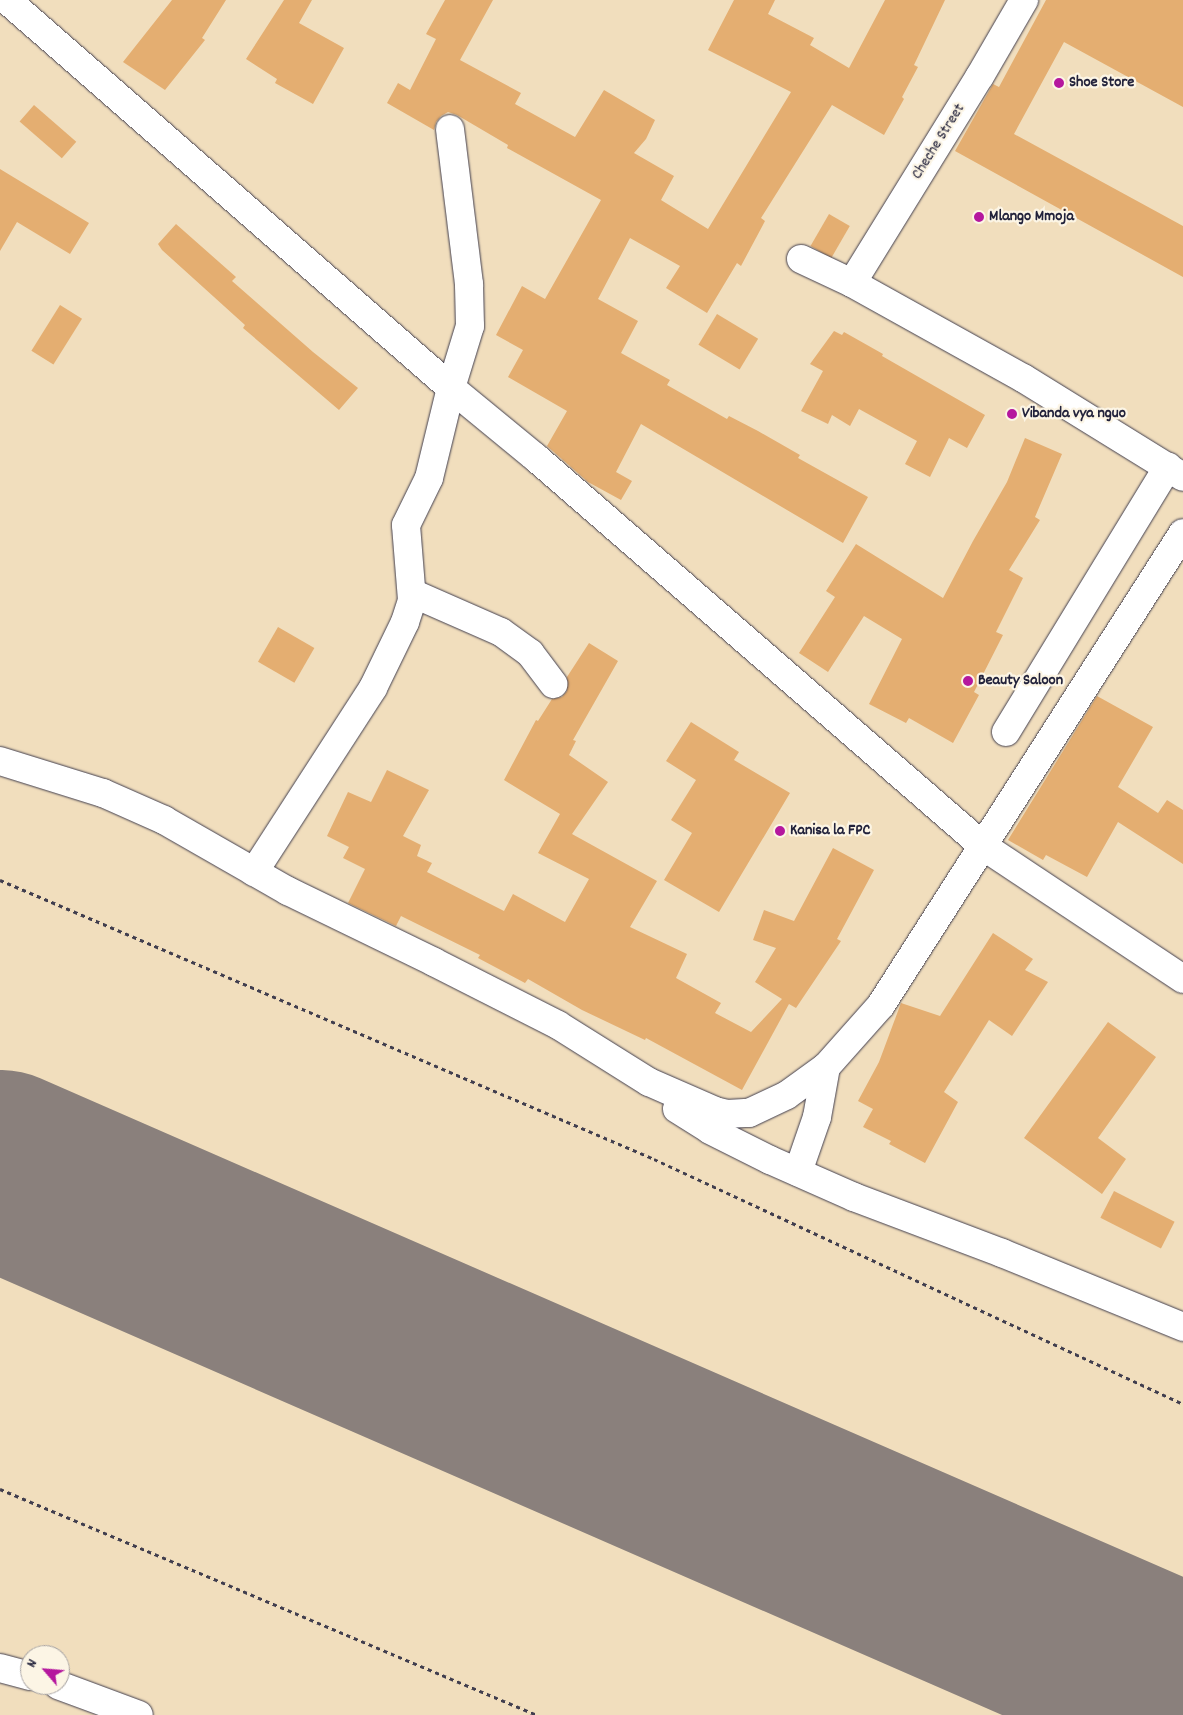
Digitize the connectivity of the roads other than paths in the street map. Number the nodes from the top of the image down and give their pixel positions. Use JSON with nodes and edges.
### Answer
{"nodes":[{"id":1,"x":7,"y":0,"type":"edge"},
{"id":2,"x":1024,"y":0,"type":"edge"},
{"id":3,"x":450,"y":129,"type":"dead end"},
{"id":4,"x":801,"y":259,"type":"dead end"},
{"id":5,"x":852,"y":283,"type":"junction"},
{"id":6,"x":451,"y":388,"type":"junction"},
{"id":7,"x":1176,"y":472,"type":"edge"},
{"id":8,"x":1183,"y":533,"type":"edge"},
{"id":9,"x":412,"y":593,"type":"junction"},
{"id":10,"x":553,"y":684,"type":"dead end"},
{"id":11,"x":1006,"y":732,"type":"dead end"},
{"id":12,"x":0,"y":761,"type":"edge"},
{"id":13,"x":982,"y":846,"type":"junction"},
{"id":14,"x":254,"y":872,"type":"junction"},
{"id":15,"x":1183,"y":979,"type":"edge"},
{"id":16,"x":826,"y":1067,"type":"junction"},
{"id":17,"x":649,"y":1082,"type":"junction"},
{"id":18,"x":798,"y":1172,"type":"junction"},
{"id":19,"x":1183,"y":1327,"type":"edge"},
{"id":20,"x":0,"y":1668,"type":"edge"},
{"id":21,"x":20,"y":1673,"type":"edge"},
{"id":22,"x":70,"y":1689,"type":"edge"},
{"id":23,"x":139,"y":1715,"type":"edge"}],
"edges":[{"from":1,"to":6,"type":"street"},
{"from":2,"to":5,"type":"street","name":"Cheche Street"},
{"from":3,"to":6,"type":"street"},
{"from":4,"to":5,"type":"street"},
{"from":5,"to":7,"type":"street"},
{"from":6,"to":9,"type":"street"},
{"from":6,"to":13,"type":"street"},
{"from":7,"to":11,"type":"street"},
{"from":8,"to":13,"type":"street"},
{"from":9,"to":10,"type":"street"},
{"from":9,"to":14,"type":"street"},
{"from":12,"to":14,"type":"street"},
{"from":13,"to":15,"type":"street"},
{"from":13,"to":16,"type":"street"},
{"from":14,"to":17,"type":"street"},
{"from":16,"to":17,"type":"street"},
{"from":16,"to":18,"type":"street"},
{"from":17,"to":18,"type":"street"},
{"from":18,"to":19,"type":"street"},
{"from":20,"to":21,"type":"street"},
{"from":22,"to":23,"type":"street"}]}
